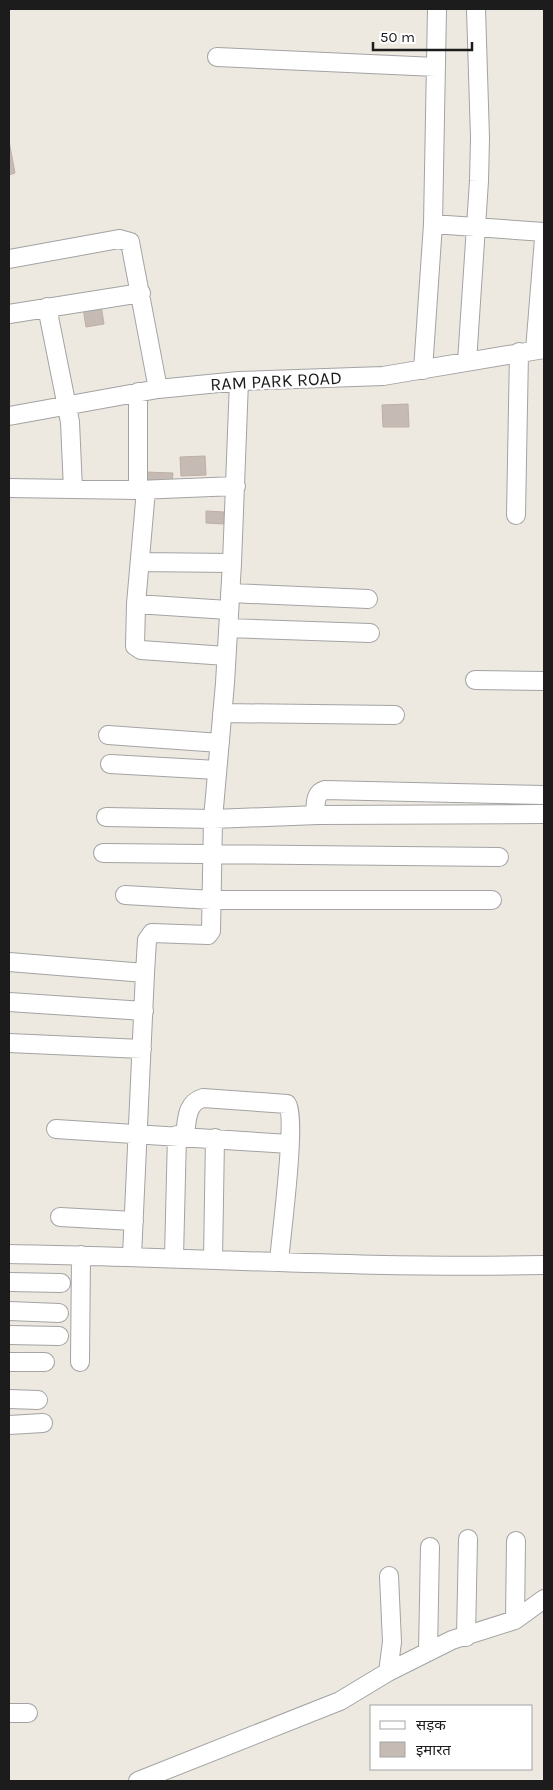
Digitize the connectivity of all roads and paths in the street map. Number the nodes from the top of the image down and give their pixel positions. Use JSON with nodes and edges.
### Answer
{"nodes":[{"id":1,"x":437,"y":9,"type":"edge"},
{"id":2,"x":476,"y":9,"type":"edge"},
{"id":3,"x":217,"y":57,"type":"dead end"},
{"id":4,"x":436,"y":67,"type":"junction"},
{"id":5,"x":433,"y":224,"type":"junction"},
{"id":6,"x":477,"y":227,"type":"junction"},
{"id":7,"x":544,"y":232,"type":"edge"},
{"id":8,"x":544,"y":238,"type":"edge"},
{"id":9,"x":9,"y":259,"type":"edge"},
{"id":10,"x":141,"y":292,"type":"junction"},
{"id":11,"x":47,"y":307,"type":"junction"},
{"id":12,"x":9,"y":314,"type":"edge"},
{"id":13,"x":533,"y":351,"type":"edge"},
{"id":14,"x":467,"y":362,"type":"junction"},
{"id":15,"x":423,"y":370,"type":"junction"},
{"id":16,"x":239,"y":381,"type":"junction"},
{"id":17,"x":158,"y":388,"type":"junction"},
{"id":18,"x":138,"y":392,"type":"junction"},
{"id":19,"x":66,"y":405,"type":"junction"},
{"id":20,"x":9,"y":416,"type":"edge"},
{"id":21,"x":236,"y":486,"type":"junction"},
{"id":22,"x":9,"y":488,"type":"edge"},
{"id":23,"x":73,"y":489,"type":"junction"},
{"id":24,"x":142,"y":490,"type":"junction"},
{"id":25,"x":516,"y":515,"type":"dead end"},
{"id":26,"x":140,"y":562,"type":"junction"},
{"id":27,"x":232,"y":563,"type":"junction"},
{"id":28,"x":368,"y":599,"type":"dead end"},
{"id":29,"x":229,"y":602,"type":"junction"},
{"id":30,"x":136,"y":604,"type":"junction"},
{"id":31,"x":228,"y":628,"type":"junction"},
{"id":32,"x":370,"y":633,"type":"dead end"},
{"id":33,"x":226,"y":656,"type":"junction"},
{"id":34,"x":475,"y":680,"type":"dead end"},
{"id":35,"x":544,"y":681,"type":"edge"},
{"id":36,"x":222,"y":713,"type":"junction"},
{"id":37,"x":395,"y":716,"type":"dead end"},
{"id":38,"x":108,"y":735,"type":"dead end"},
{"id":39,"x":220,"y":743,"type":"junction"},
{"id":40,"x":110,"y":764,"type":"dead end"},
{"id":41,"x":217,"y":770,"type":"junction"},
{"id":42,"x":544,"y":795,"type":"edge"},
{"id":43,"x":544,"y":814,"type":"edge"},
{"id":44,"x":315,"y":815,"type":"junction"},
{"id":45,"x":106,"y":817,"type":"dead end"},
{"id":46,"x":212,"y":819,"type":"junction"},
{"id":47,"x":103,"y":853,"type":"dead end"},
{"id":48,"x":212,"y":854,"type":"junction"},
{"id":49,"x":499,"y":857,"type":"dead end"},
{"id":50,"x":125,"y":895,"type":"dead end"},
{"id":51,"x":212,"y":900,"type":"junction"},
{"id":52,"x":492,"y":900,"type":"dead end"},
{"id":53,"x":9,"y":962,"type":"edge"},
{"id":54,"x":145,"y":973,"type":"junction"},
{"id":55,"x":9,"y":1002,"type":"edge"},
{"id":56,"x":144,"y":1011,"type":"junction"},
{"id":57,"x":9,"y":1043,"type":"edge"},
{"id":58,"x":142,"y":1050,"type":"junction"},
{"id":59,"x":56,"y":1129,"type":"dead end"},
{"id":60,"x":137,"y":1133,"type":"junction"},
{"id":61,"x":181,"y":1136,"type":"junction"},
{"id":62,"x":215,"y":1138,"type":"junction"},
{"id":63,"x":290,"y":1144,"type":"junction"},
{"id":64,"x":60,"y":1217,"type":"dead end"},
{"id":65,"x":134,"y":1221,"type":"junction"},
{"id":66,"x":9,"y":1254,"type":"edge"},
{"id":67,"x":81,"y":1255,"type":"junction"},
{"id":68,"x":132,"y":1256,"type":"junction"},
{"id":69,"x":174,"y":1258,"type":"junction"},
{"id":70,"x":214,"y":1259,"type":"junction"},
{"id":71,"x":279,"y":1261,"type":"junction"},
{"id":72,"x":544,"y":1265,"type":"edge"},
{"id":73,"x":9,"y":1282,"type":"edge"},
{"id":74,"x":61,"y":1283,"type":"dead end"},
{"id":75,"x":9,"y":1311,"type":"edge"},
{"id":76,"x":59,"y":1313,"type":"dead end"},
{"id":77,"x":9,"y":1335,"type":"edge"},
{"id":78,"x":59,"y":1336,"type":"dead end"},
{"id":79,"x":9,"y":1362,"type":"edge"},
{"id":80,"x":45,"y":1362,"type":"dead end"},
{"id":81,"x":80,"y":1362,"type":"dead end"},
{"id":82,"x":9,"y":1399,"type":"edge"},
{"id":83,"x":38,"y":1400,"type":"dead end"},
{"id":84,"x":43,"y":1423,"type":"dead end"},
{"id":85,"x":9,"y":1425,"type":"edge"},
{"id":86,"x":468,"y":1539,"type":"dead end"},
{"id":87,"x":516,"y":1541,"type":"dead end"},
{"id":88,"x":430,"y":1547,"type":"dead end"},
{"id":89,"x":389,"y":1576,"type":"dead end"},
{"id":90,"x":544,"y":1599,"type":"edge"},
{"id":91,"x":515,"y":1620,"type":"junction"},
{"id":92,"x":466,"y":1636,"type":"junction"},
{"id":93,"x":428,"y":1652,"type":"junction"},
{"id":94,"x":388,"y":1672,"type":"junction"},
{"id":95,"x":9,"y":1713,"type":"edge"},
{"id":96,"x":28,"y":1713,"type":"dead end"},
{"id":97,"x":138,"y":1781,"type":"edge"}],
"edges":[{"from":1,"to":4,"type":"street"},
{"from":2,"to":6,"type":"street"},
{"from":3,"to":4,"type":"street"},
{"from":4,"to":5,"type":"street"},
{"from":5,"to":6,"type":"street"},
{"from":5,"to":15,"type":"street"},
{"from":6,"to":7,"type":"street"},
{"from":6,"to":14,"type":"street"},
{"from":8,"to":13,"type":"street"},
{"from":9,"to":10,"type":"street"},
{"from":10,"to":11,"type":"street"},
{"from":10,"to":17,"type":"street"},
{"from":11,"to":12,"type":"street"},
{"from":11,"to":19,"type":"street"},
{"from":13,"to":14,"type":"street","name":"RAM PARK ROAD"},
{"from":13,"to":25,"type":"street"},
{"from":14,"to":15,"type":"street","name":"RAM PARK ROAD"},
{"from":15,"to":16,"type":"street","name":"RAM PARK ROAD"},
{"from":16,"to":17,"type":"street","name":"RAM PARK ROAD"},
{"from":16,"to":21,"type":"street"},
{"from":17,"to":18,"type":"street","name":"RAM PARK ROAD"},
{"from":18,"to":19,"type":"street","name":"RAM PARK ROAD"},
{"from":18,"to":24,"type":"street"},
{"from":19,"to":20,"type":"street","name":"RAM PARK ROAD"},
{"from":19,"to":23,"type":"street"},
{"from":21,"to":24,"type":"street"},
{"from":21,"to":27,"type":"street"},
{"from":22,"to":23,"type":"street"},
{"from":23,"to":24,"type":"street"},
{"from":24,"to":26,"type":"street"},
{"from":26,"to":27,"type":"street"},
{"from":26,"to":30,"type":"street"},
{"from":27,"to":29,"type":"street"},
{"from":28,"to":29,"type":"street"},
{"from":29,"to":30,"type":"street"},
{"from":29,"to":31,"type":"street"},
{"from":30,"to":33,"type":"street"},
{"from":31,"to":32,"type":"street"},
{"from":31,"to":33,"type":"street"},
{"from":33,"to":36,"type":"street"},
{"from":34,"to":35,"type":"street"},
{"from":36,"to":37,"type":"street"},
{"from":36,"to":39,"type":"street"},
{"from":38,"to":39,"type":"street"},
{"from":39,"to":41,"type":"street"},
{"from":40,"to":41,"type":"street"},
{"from":41,"to":46,"type":"street"},
{"from":42,"to":44,"type":"street"},
{"from":43,"to":44,"type":"street"},
{"from":44,"to":46,"type":"street"},
{"from":45,"to":46,"type":"street"},
{"from":46,"to":48,"type":"street"},
{"from":47,"to":48,"type":"street"},
{"from":48,"to":49,"type":"street"},
{"from":48,"to":51,"type":"street"},
{"from":50,"to":51,"type":"street"},
{"from":51,"to":52,"type":"street"},
{"from":51,"to":54,"type":"street"},
{"from":53,"to":54,"type":"street"},
{"from":54,"to":56,"type":"street"},
{"from":55,"to":56,"type":"street"},
{"from":56,"to":58,"type":"street"},
{"from":57,"to":58,"type":"street"},
{"from":58,"to":60,"type":"street"},
{"from":59,"to":60,"type":"street"},
{"from":60,"to":61,"type":"street"},
{"from":60,"to":65,"type":"street"},
{"from":61,"to":62,"type":"street"},
{"from":61,"to":63,"type":"street"},
{"from":61,"to":69,"type":"street"},
{"from":62,"to":63,"type":"street"},
{"from":62,"to":70,"type":"street"},
{"from":63,"to":71,"type":"street"},
{"from":64,"to":65,"type":"street"},
{"from":65,"to":68,"type":"street"},
{"from":66,"to":67,"type":"street"},
{"from":67,"to":68,"type":"street"},
{"from":67,"to":81,"type":"street"},
{"from":68,"to":69,"type":"street"},
{"from":69,"to":70,"type":"street"},
{"from":70,"to":71,"type":"street"},
{"from":71,"to":72,"type":"street"},
{"from":73,"to":74,"type":"street"},
{"from":75,"to":76,"type":"street"},
{"from":77,"to":78,"type":"street"},
{"from":79,"to":80,"type":"street"},
{"from":82,"to":83,"type":"street"},
{"from":84,"to":85,"type":"street"},
{"from":86,"to":92,"type":"street"},
{"from":87,"to":91,"type":"street"},
{"from":88,"to":93,"type":"street"},
{"from":89,"to":94,"type":"street"},
{"from":90,"to":91,"type":"street"},
{"from":91,"to":92,"type":"street"},
{"from":92,"to":93,"type":"street"},
{"from":93,"to":94,"type":"street"},
{"from":94,"to":97,"type":"street"},
{"from":95,"to":96,"type":"street"}]}
